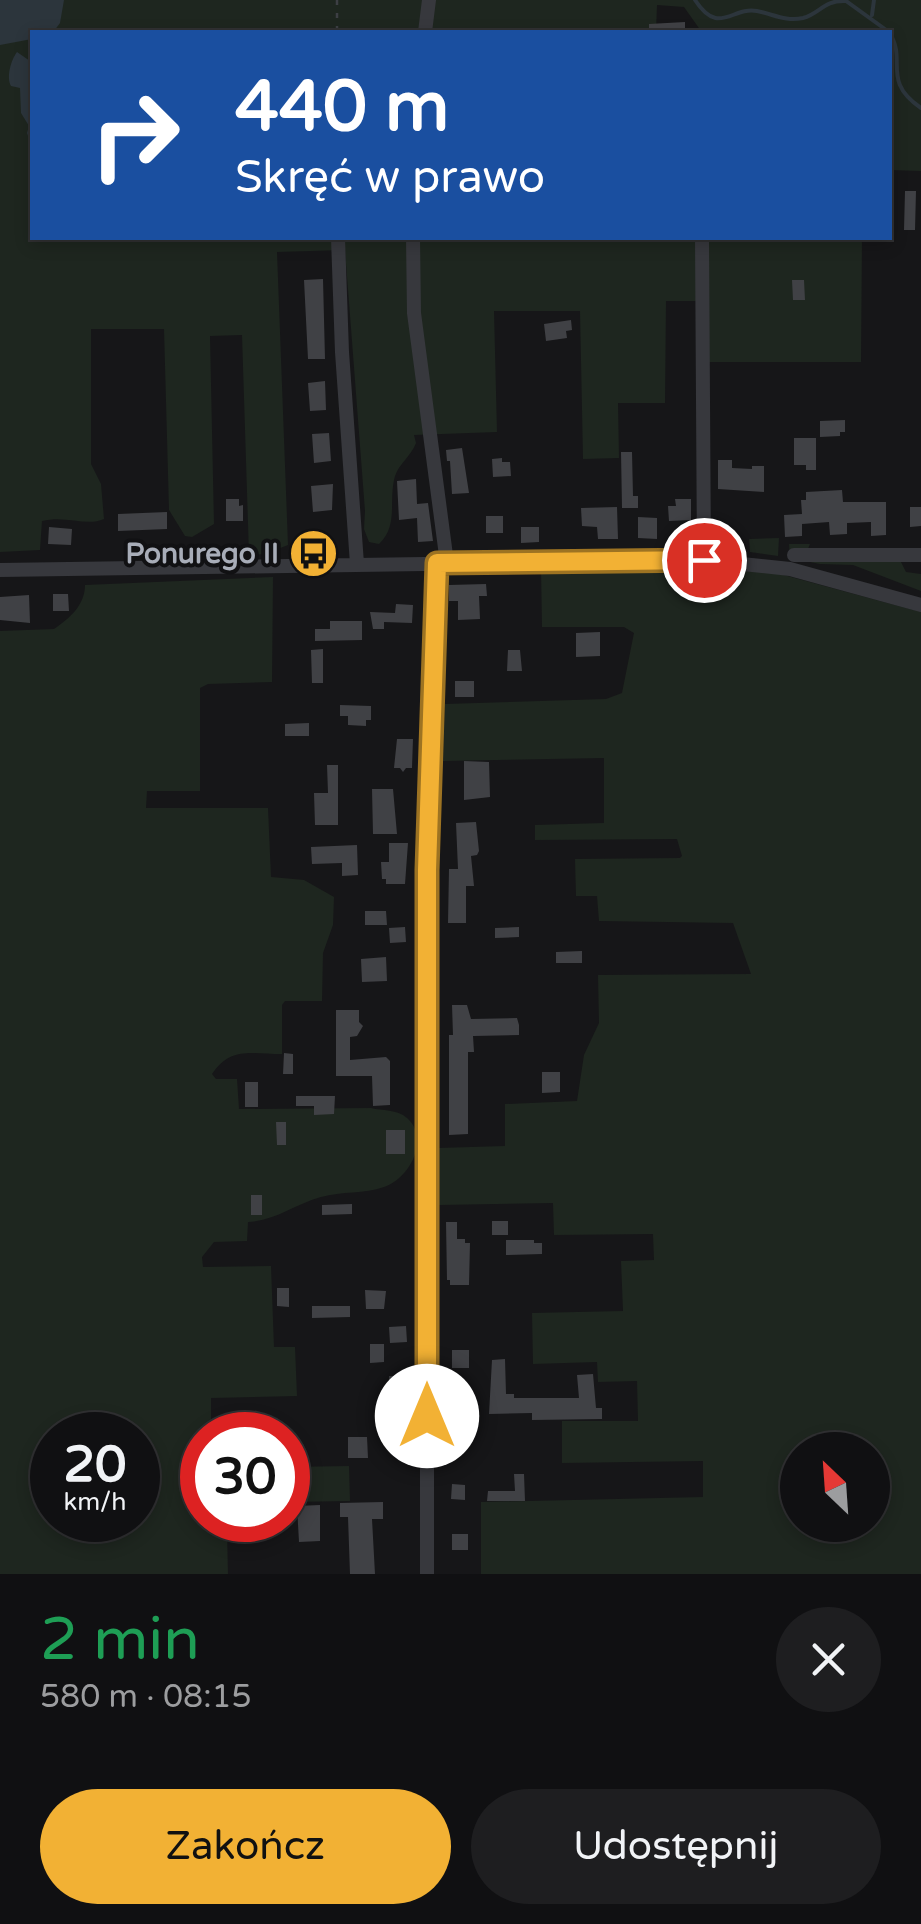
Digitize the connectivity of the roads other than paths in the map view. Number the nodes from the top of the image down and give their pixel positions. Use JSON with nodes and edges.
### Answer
{"nodes":[{"id":1,"x":429,"y":0,"type":"edge"},
{"id":2,"x":425,"y":30,"type":"edge"},
{"id":3,"x":338,"y":240,"type":"edge"},
{"id":4,"x":412,"y":240,"type":"edge"},
{"id":5,"x":702,"y":240,"type":"edge"},
{"id":6,"x":921,"y":554,"type":"edge"},
{"id":7,"x":794,"y":555,"type":"dead end"},
{"id":8,"x":704,"y":560,"type":"junction"},
{"id":9,"x":442,"y":563,"type":"junction"},
{"id":10,"x":357,"y":564,"type":"junction"},
{"id":11,"x":0,"y":570,"type":"edge"},
{"id":12,"x":921,"y":605,"type":"edge"},
{"id":13,"x":427,"y":1574,"type":"edge"}],
"edges":[{"from":1,"to":2,"type":"street"},
{"from":3,"to":10,"type":"street"},
{"from":4,"to":9,"type":"street"},
{"from":5,"to":8,"type":"street"},
{"from":6,"to":7,"type":"street"},
{"from":8,"to":9,"type":"street"},
{"from":8,"to":12,"type":"street"},
{"from":9,"to":10,"type":"street"},
{"from":9,"to":13,"type":"street"},
{"from":10,"to":11,"type":"street"}]}
